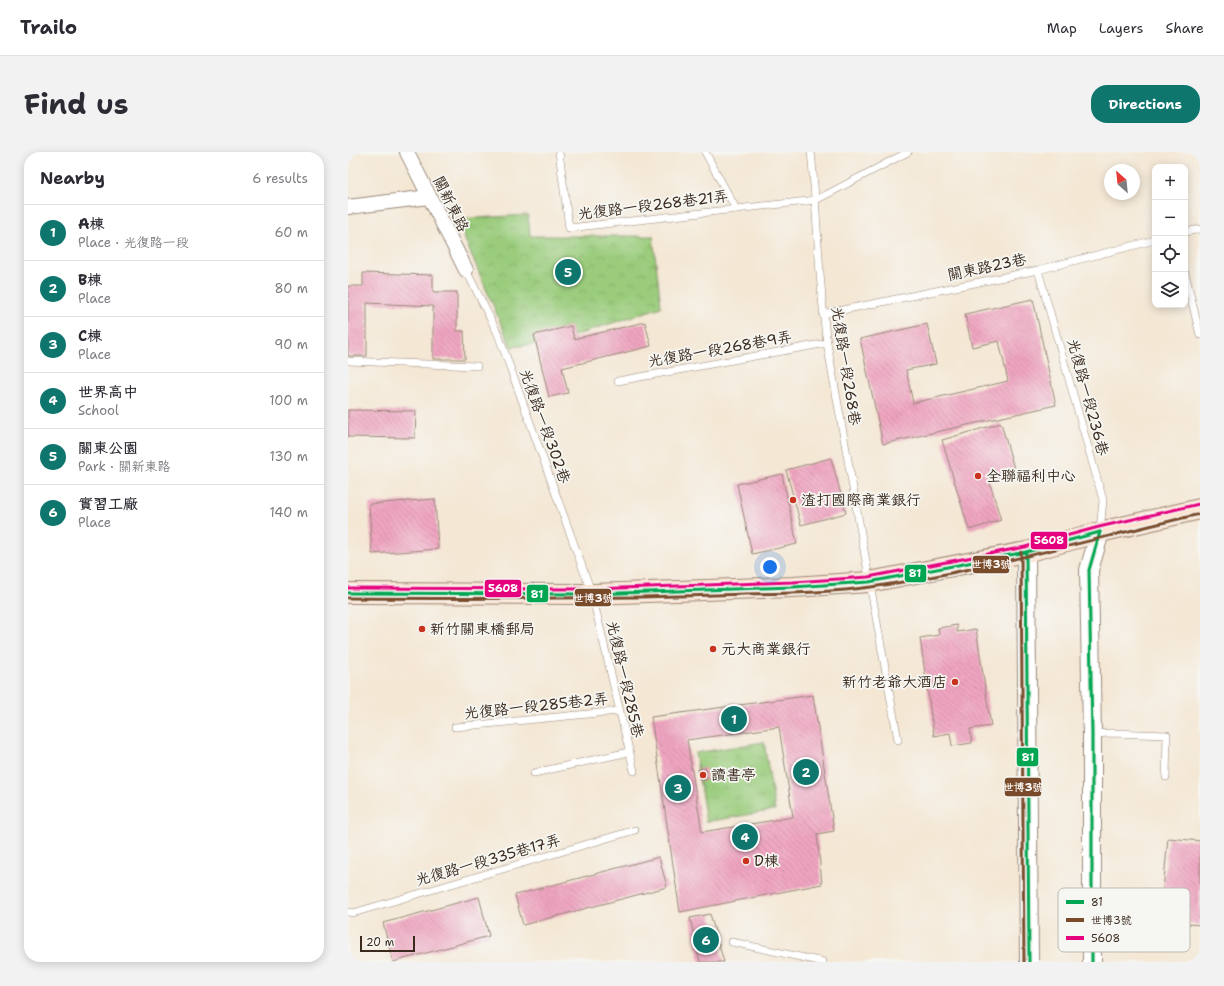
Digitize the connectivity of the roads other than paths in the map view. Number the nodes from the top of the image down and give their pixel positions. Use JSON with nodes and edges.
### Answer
{"nodes":[{"id":1,"x":407,"y":152,"type":"edge"},
{"id":2,"x":560,"y":152,"type":"edge"},
{"id":3,"x":705,"y":152,"type":"edge"},
{"id":4,"x":811,"y":152,"type":"edge"},
{"id":5,"x":908,"y":152,"type":"edge"},
{"id":6,"x":429,"y":197,"type":"junction"},
{"id":7,"x":816,"y":200,"type":"junction"},
{"id":8,"x":348,"y":207,"type":"edge"},
{"id":9,"x":736,"y":209,"type":"junction"},
{"id":10,"x":1200,"y":229,"type":"edge"},
{"id":11,"x":1188,"y":231,"type":"edge"},
{"id":12,"x":1152,"y":241,"type":"edge"},
{"id":13,"x":466,"y":270,"type":"joint"},
{"id":14,"x":1038,"y":270,"type":"junction"},
{"id":15,"x":1188,"y":285,"type":"edge"},
{"id":16,"x":823,"y":314,"type":"junction"},
{"id":17,"x":1200,"y":335,"type":"edge"},
{"id":18,"x":827,"y":343,"type":"junction"},
{"id":19,"x":348,"y":361,"type":"edge"},
{"id":20,"x":477,"y":366,"type":"dead end"},
{"id":21,"x":618,"y":381,"type":"dead end"},
{"id":22,"x":1200,"y":509,"type":"edge"},
{"id":23,"x":1100,"y":532,"type":"junction"},
{"id":24,"x":1026,"y":552,"type":"junction"},
{"id":25,"x":869,"y":582,"type":"junction"},
{"id":26,"x":348,"y":594,"type":"edge"},
{"id":27,"x":592,"y":594,"type":"junction"},
{"id":28,"x":619,"y":711,"type":"junction"},
{"id":29,"x":455,"y":727,"type":"dead end"},
{"id":30,"x":1092,"y":734,"type":"junction"},
{"id":31,"x":898,"y":740,"type":"dead end"},
{"id":32,"x":629,"y":752,"type":"junction"},
{"id":33,"x":634,"y":771,"type":"dead end"},
{"id":34,"x":534,"y":774,"type":"dead end"},
{"id":35,"x":1166,"y":777,"type":"dead end"},
{"id":36,"x":635,"y":830,"type":"dead end"},
{"id":37,"x":1092,"y":888,"type":"edge"},
{"id":38,"x":348,"y":912,"type":"edge"},
{"id":39,"x":732,"y":942,"type":"dead end"},
{"id":40,"x":823,"y":962,"type":"edge"},
{"id":41,"x":1028,"y":962,"type":"edge"}],
"edges":[{"from":1,"to":6,"type":"street","name":"關新東路"},
{"from":2,"to":9,"type":"lane","name":"光復路一段268巷21弄"},
{"from":3,"to":9,"type":"lane"},
{"from":4,"to":7,"type":"lane","name":"光復路一段268巷"},
{"from":5,"to":7,"type":"lane"},
{"from":6,"to":8,"type":"street"},
{"from":6,"to":13,"type":"street","name":"關新東路"},
{"from":7,"to":9,"type":"lane","name":"光復路一段268巷21弄"},
{"from":7,"to":16,"type":"lane","name":"光復路一段268巷"},
{"from":10,"to":11,"type":"lane"},
{"from":12,"to":14,"type":"lane","name":"關東路23巷"},
{"from":13,"to":27,"type":"lane","name":"光復路一段302巷"},
{"from":14,"to":16,"type":"lane","name":"關東路23巷"},
{"from":14,"to":23,"type":"lane","name":"光復路一段236巷"},
{"from":15,"to":17,"type":"lane"},
{"from":16,"to":18,"type":"lane","name":"光復路一段268巷"},
{"from":18,"to":21,"type":"lane","name":"光復路一段268巷9弄"},
{"from":18,"to":25,"type":"lane","name":"光復路一段268巷"},
{"from":19,"to":20,"type":"lane"},
{"from":22,"to":23,"type":"main road"},
{"from":23,"to":24,"type":"main road"},
{"from":23,"to":30,"type":"street"},
{"from":24,"to":25,"type":"main road"},
{"from":24,"to":41,"type":"street"},
{"from":25,"to":27,"type":"main road"},
{"from":25,"to":31,"type":"lane","name":"光復路一段268巷"},
{"from":26,"to":27,"type":"main road"},
{"from":27,"to":28,"type":"lane","name":"光復路一段285巷"},
{"from":28,"to":29,"type":"lane","name":"光復路一段285巷2弄"},
{"from":28,"to":32,"type":"lane","name":"光復路一段285巷"},
{"from":30,"to":35,"type":"lane"},
{"from":30,"to":37,"type":"street"},
{"from":32,"to":33,"type":"lane","name":"光復路一段285巷"},
{"from":32,"to":34,"type":"lane"},
{"from":36,"to":38,"type":"lane","name":"光復路一段335巷17弄"},
{"from":39,"to":40,"type":"lane"}]}
